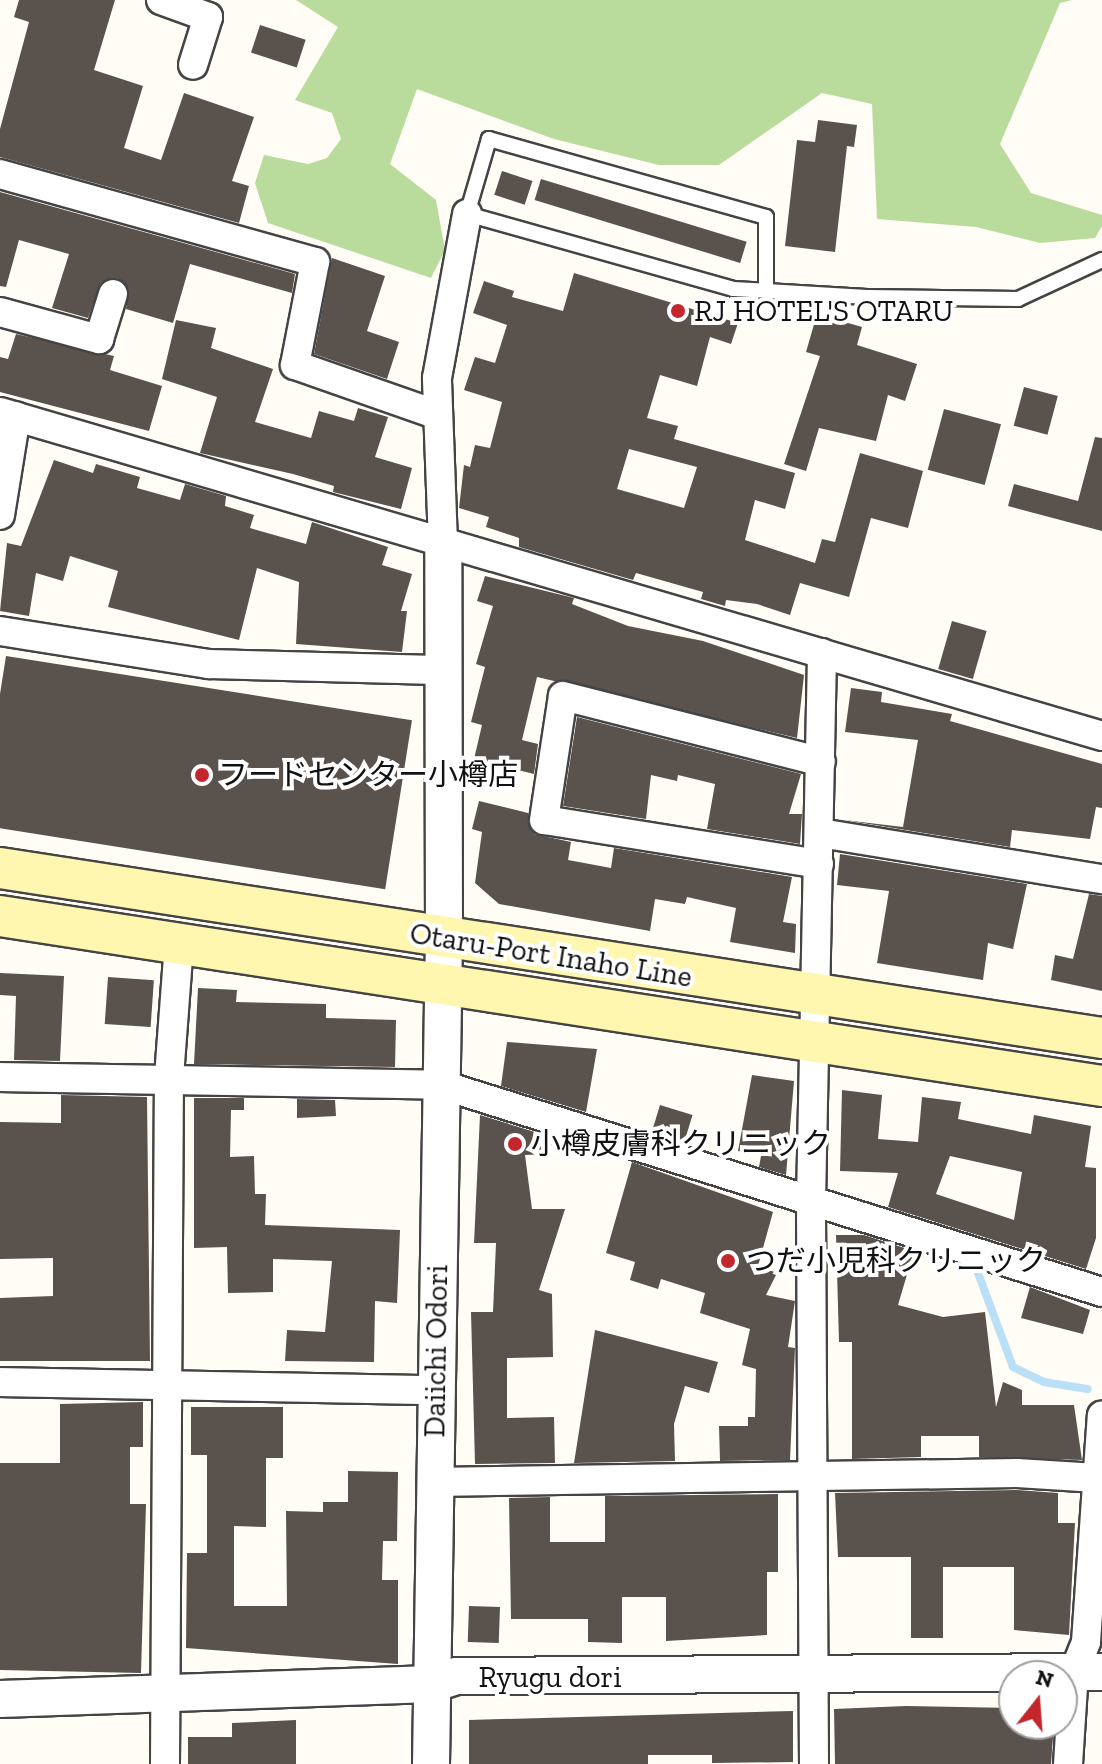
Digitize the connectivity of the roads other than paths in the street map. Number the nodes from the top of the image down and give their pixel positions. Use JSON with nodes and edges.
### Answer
{"nodes":[{"id":1,"x":161,"y":0,"type":"edge"},
{"id":2,"x":193,"y":65,"type":"dead end"},
{"id":3,"x":0,"y":174,"type":"edge"},
{"id":4,"x":467,"y":214,"type":"junction"},
{"id":5,"x":1102,"y":260,"type":"edge"},
{"id":6,"x":766,"y":291,"type":"junction"},
{"id":7,"x":113,"y":294,"type":"dead end"},
{"id":8,"x":0,"y":312,"type":"edge"},
{"id":9,"x":8,"y":414,"type":"edge"},
{"id":10,"x":435,"y":414,"type":"junction"},
{"id":11,"x":0,"y":515,"type":"edge"},
{"id":12,"x":443,"y":544,"type":"junction"},
{"id":13,"x":0,"y":631,"type":"edge"},
{"id":14,"x":822,"y":653,"type":"junction"},
{"id":15,"x":446,"y":670,"type":"junction"},
{"id":16,"x":1102,"y":736,"type":"edge"},
{"id":17,"x":821,"y":762,"type":"junction"},
{"id":18,"x":820,"y":833,"type":"junction"},
{"id":19,"x":819,"y":864,"type":"junction"},
{"id":20,"x":0,"y":868,"type":"edge"},
{"id":21,"x":1102,"y":879,"type":"edge"},
{"id":22,"x":0,"y":916,"type":"edge"},
{"id":23,"x":444,"y":938,"type":"junction"},
{"id":24,"x":179,"y":945,"type":"junction"},
{"id":25,"x":443,"y":983,"type":"junction"},
{"id":26,"x":816,"y":996,"type":"junction"},
{"id":27,"x":1102,"y":1038,"type":"edge"},
{"id":28,"x":815,"y":1045,"type":"junction"},
{"id":29,"x":0,"y":1077,"type":"edge"},
{"id":30,"x":169,"y":1077,"type":"junction"},
{"id":31,"x":442,"y":1085,"type":"junction"},
{"id":32,"x":1102,"y":1086,"type":"edge"},
{"id":33,"x":811,"y":1202,"type":"junction"},
{"id":34,"x":1102,"y":1292,"type":"edge"},
{"id":35,"x":0,"y":1382,"type":"edge"},
{"id":36,"x":170,"y":1385,"type":"junction"},
{"id":37,"x":434,"y":1390,"type":"junction"},
{"id":38,"x":1102,"y":1416,"type":"edge"},
{"id":39,"x":1097,"y":1478,"type":"junction"},
{"id":40,"x":814,"y":1480,"type":"junction"},
{"id":41,"x":433,"y":1482,"type":"junction"},
{"id":42,"x":1088,"y":1672,"type":"edge"},
{"id":43,"x":815,"y":1678,"type":"junction"},
{"id":44,"x":432,"y":1684,"type":"junction"},
{"id":45,"x":166,"y":1694,"type":"junction"},
{"id":46,"x":0,"y":1699,"type":"edge"},
{"id":47,"x":165,"y":1764,"type":"edge"},
{"id":48,"x":431,"y":1764,"type":"edge"},
{"id":49,"x":814,"y":1764,"type":"edge"},
{"id":50,"x":1068,"y":1764,"type":"edge"}],
"edges":[{"from":1,"to":2,"type":"street"},
{"from":3,"to":10,"type":"street"},
{"from":4,"to":6,"type":"lane"},
{"from":4,"to":6,"type":"lane"},
{"from":4,"to":10,"type":"street"},
{"from":5,"to":6,"type":"lane"},
{"from":7,"to":8,"type":"street"},
{"from":9,"to":11,"type":"street"},
{"from":9,"to":12,"type":"street"},
{"from":10,"to":12,"type":"street"},
{"from":12,"to":14,"type":"street"},
{"from":12,"to":15,"type":"street","name":"Daiichi Odori"},
{"from":13,"to":15,"type":"street"},
{"from":14,"to":16,"type":"street"},
{"from":14,"to":17,"type":"street"},
{"from":15,"to":23,"type":"street","name":"Daiichi Odori"},
{"from":17,"to":18,"type":"street"},
{"from":17,"to":19,"type":"street"},
{"from":18,"to":19,"type":"street"},
{"from":18,"to":21,"type":"street"},
{"from":19,"to":26,"type":"street"},
{"from":20,"to":23,"type":"main road","name":"Otaru-Port Inaho Line"},
{"from":22,"to":24,"type":"main road","name":"Otaru-Port Inaho Line"},
{"from":23,"to":25,"type":"street","name":"Daiichi Odori"},
{"from":23,"to":26,"type":"main road","name":"Otaru-Port Inaho Line"},
{"from":24,"to":25,"type":"main road","name":"Otaru-Port Inaho Line"},
{"from":24,"to":30,"type":"street"},
{"from":25,"to":28,"type":"main road","name":"Otaru-Port Inaho Line"},
{"from":25,"to":31,"type":"street","name":"Daiichi Odori"},
{"from":26,"to":27,"type":"main road","name":"Otaru-Port Inaho Line"},
{"from":26,"to":28,"type":"street"},
{"from":28,"to":32,"type":"main road","name":"Otaru-Port Inaho Line"},
{"from":28,"to":33,"type":"street"},
{"from":29,"to":30,"type":"street"},
{"from":30,"to":31,"type":"street"},
{"from":30,"to":36,"type":"street"},
{"from":31,"to":33,"type":"street"},
{"from":31,"to":37,"type":"street","name":"Daiichi Odori"},
{"from":33,"to":34,"type":"street"},
{"from":33,"to":40,"type":"street"},
{"from":35,"to":36,"type":"street"},
{"from":36,"to":37,"type":"street"},
{"from":36,"to":45,"type":"street"},
{"from":37,"to":41,"type":"street","name":"Daiichi Odori"},
{"from":38,"to":39,"type":"street"},
{"from":39,"to":40,"type":"street"},
{"from":39,"to":42,"type":"street"},
{"from":40,"to":41,"type":"street"},
{"from":40,"to":43,"type":"street"},
{"from":41,"to":44,"type":"street","name":"Daiichi Odori"},
{"from":42,"to":43,"type":"street","name":"Ryugu dori"},
{"from":42,"to":50,"type":"street"},
{"from":43,"to":44,"type":"street","name":"Ryugu dori"},
{"from":43,"to":49,"type":"street"},
{"from":44,"to":45,"type":"street","name":"Ryugu dori"},
{"from":44,"to":48,"type":"street","name":"Daiichi Odori"},
{"from":45,"to":46,"type":"street","name":"Ryugu dori"},
{"from":45,"to":47,"type":"street"}]}
